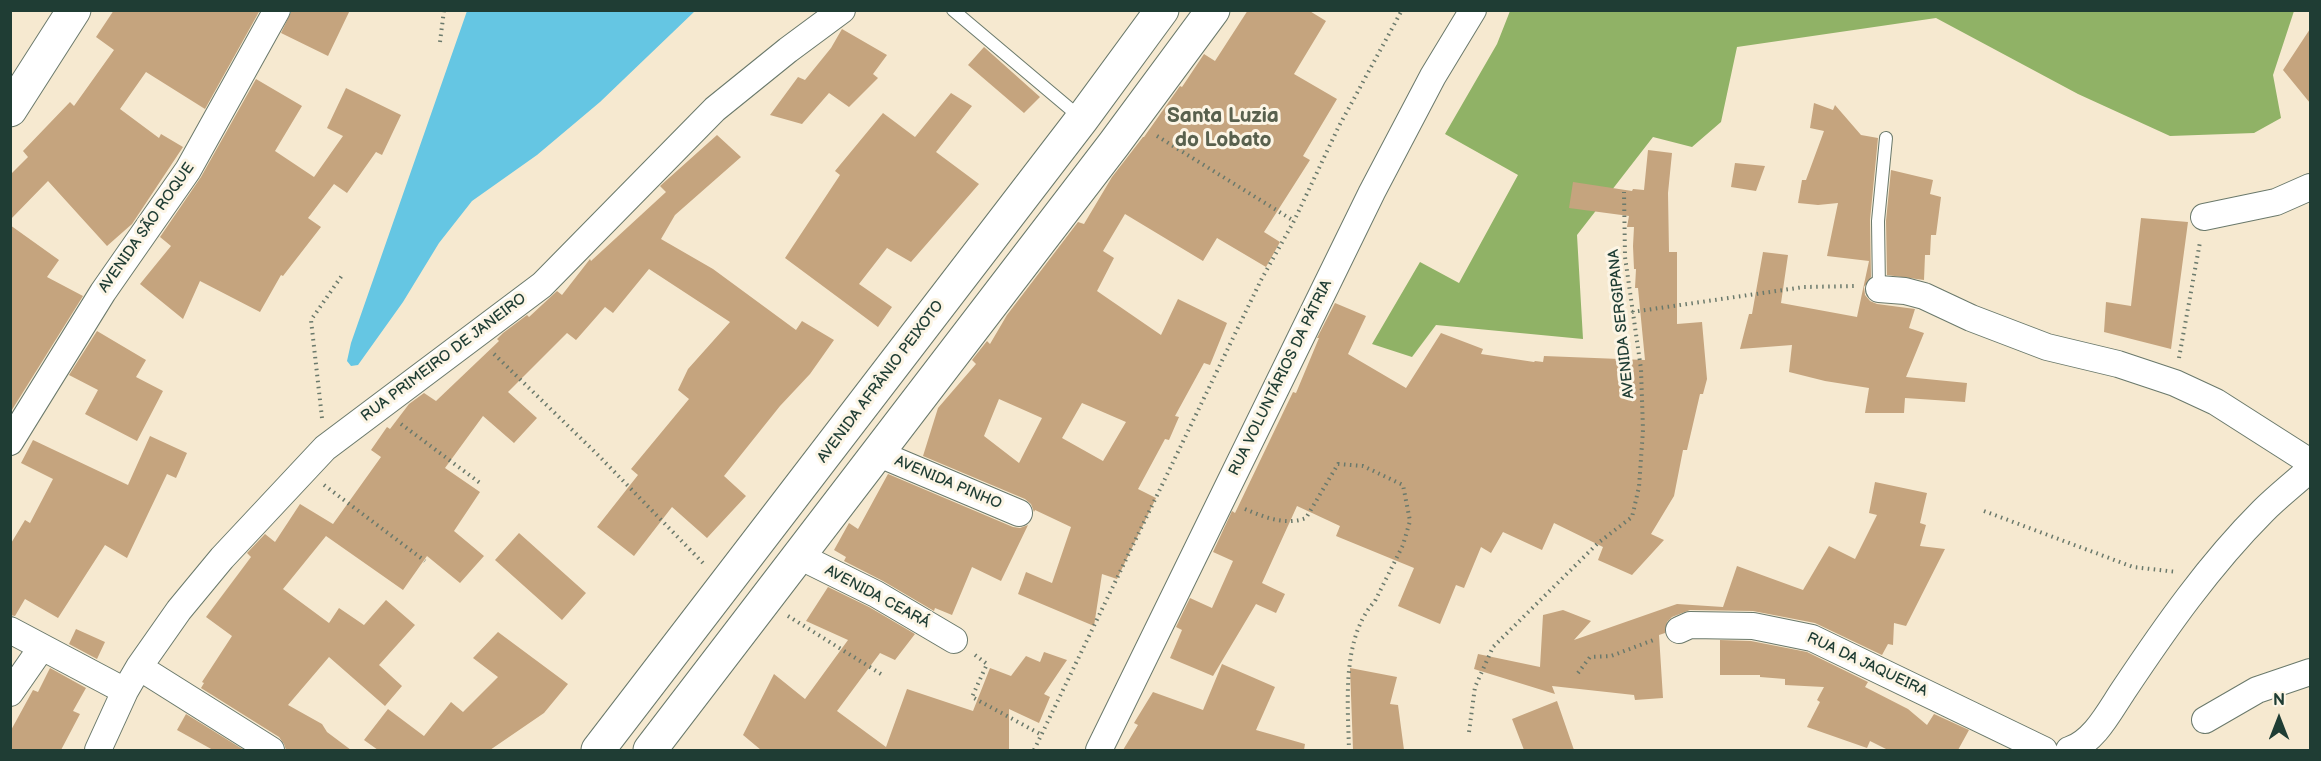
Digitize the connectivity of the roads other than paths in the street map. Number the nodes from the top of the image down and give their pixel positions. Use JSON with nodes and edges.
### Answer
{"nodes":[{"id":1,"x":277,"y":10,"type":"edge"},
{"id":2,"x":842,"y":10,"type":"edge"},
{"id":3,"x":953,"y":10,"type":"edge"},
{"id":4,"x":1162,"y":10,"type":"edge"},
{"id":5,"x":1213,"y":10,"type":"edge"},
{"id":6,"x":1473,"y":10,"type":"edge"},
{"id":7,"x":71,"y":16,"type":"edge"},
{"id":8,"x":10,"y":110,"type":"edge"},
{"id":9,"x":1082,"y":119,"type":"junction"},
{"id":10,"x":1886,"y":138,"type":"dead end"},
{"id":11,"x":2310,"y":187,"type":"edge"},
{"id":12,"x":2204,"y":217,"type":"road end"},
{"id":13,"x":1879,"y":289,"type":"joint"},
{"id":14,"x":10,"y":442,"type":"edge"},
{"id":15,"x":878,"y":453,"type":"junction"},
{"id":16,"x":2310,"y":462,"type":"edge"},
{"id":17,"x":2310,"y":469,"type":"edge"},
{"id":18,"x":1019,"y":513,"type":"dead end"},
{"id":19,"x":799,"y":556,"type":"junction"},
{"id":20,"x":10,"y":630,"type":"edge"},
{"id":21,"x":1679,"y":630,"type":"road end"},
{"id":22,"x":954,"y":640,"type":"road end"},
{"id":23,"x":42,"y":647,"type":"junction"},
{"id":24,"x":139,"y":667,"type":"junction"},
{"id":25,"x":2310,"y":672,"type":"edge"},
{"id":26,"x":125,"y":691,"type":"junction"},
{"id":27,"x":10,"y":693,"type":"edge"},
{"id":28,"x":2205,"y":720,"type":"dead end"},
{"id":29,"x":98,"y":750,"type":"edge"},
{"id":30,"x":271,"y":750,"type":"edge"},
{"id":31,"x":598,"y":750,"type":"edge"},
{"id":32,"x":650,"y":750,"type":"edge"},
{"id":33,"x":1099,"y":750,"type":"edge"},
{"id":34,"x":2044,"y":750,"type":"edge"},
{"id":35,"x":2069,"y":750,"type":"edge"}],
"edges":[{"from":1,"to":14,"type":"street","name":"AVENIDA SÃO ROQUE"},
{"from":2,"to":24,"type":"street","name":"RUA PRIMEIRO DE JANEIRO"},
{"from":3,"to":9,"type":"lane"},
{"from":4,"to":9,"type":"main road","name":"AVENIDA AFRÂNIO PEIXOTO"},
{"from":5,"to":15,"type":"main road"},
{"from":6,"to":33,"type":"street","name":"RUA VOLUNTÁRIOS DA PÁTRIA"},
{"from":7,"to":8,"type":"main road"},
{"from":9,"to":31,"type":"main road","name":"AVENIDA AFRÂNIO PEIXOTO"},
{"from":10,"to":13,"type":"lane"},
{"from":11,"to":12,"type":"street"},
{"from":13,"to":16,"type":"street"},
{"from":15,"to":18,"type":"street","name":"AVENIDA PINHO"},
{"from":15,"to":19,"type":"main road"},
{"from":17,"to":35,"type":"street"},
{"from":19,"to":22,"type":"street","name":"AVENIDA CEARÁ"},
{"from":19,"to":32,"type":"main road"},
{"from":20,"to":23,"type":"street"},
{"from":21,"to":34,"type":"street","name":"RUA DA JAQUEIRA"},
{"from":23,"to":26,"type":"street"},
{"from":23,"to":27,"type":"street"},
{"from":24,"to":26,"type":"street","name":"RUA PRIMEIRO DE JANEIRO"},
{"from":24,"to":30,"type":"street"},
{"from":25,"to":28,"type":"street"},
{"from":26,"to":29,"type":"street","name":"RUA PRIMEIRO DE JANEIRO"}]}
